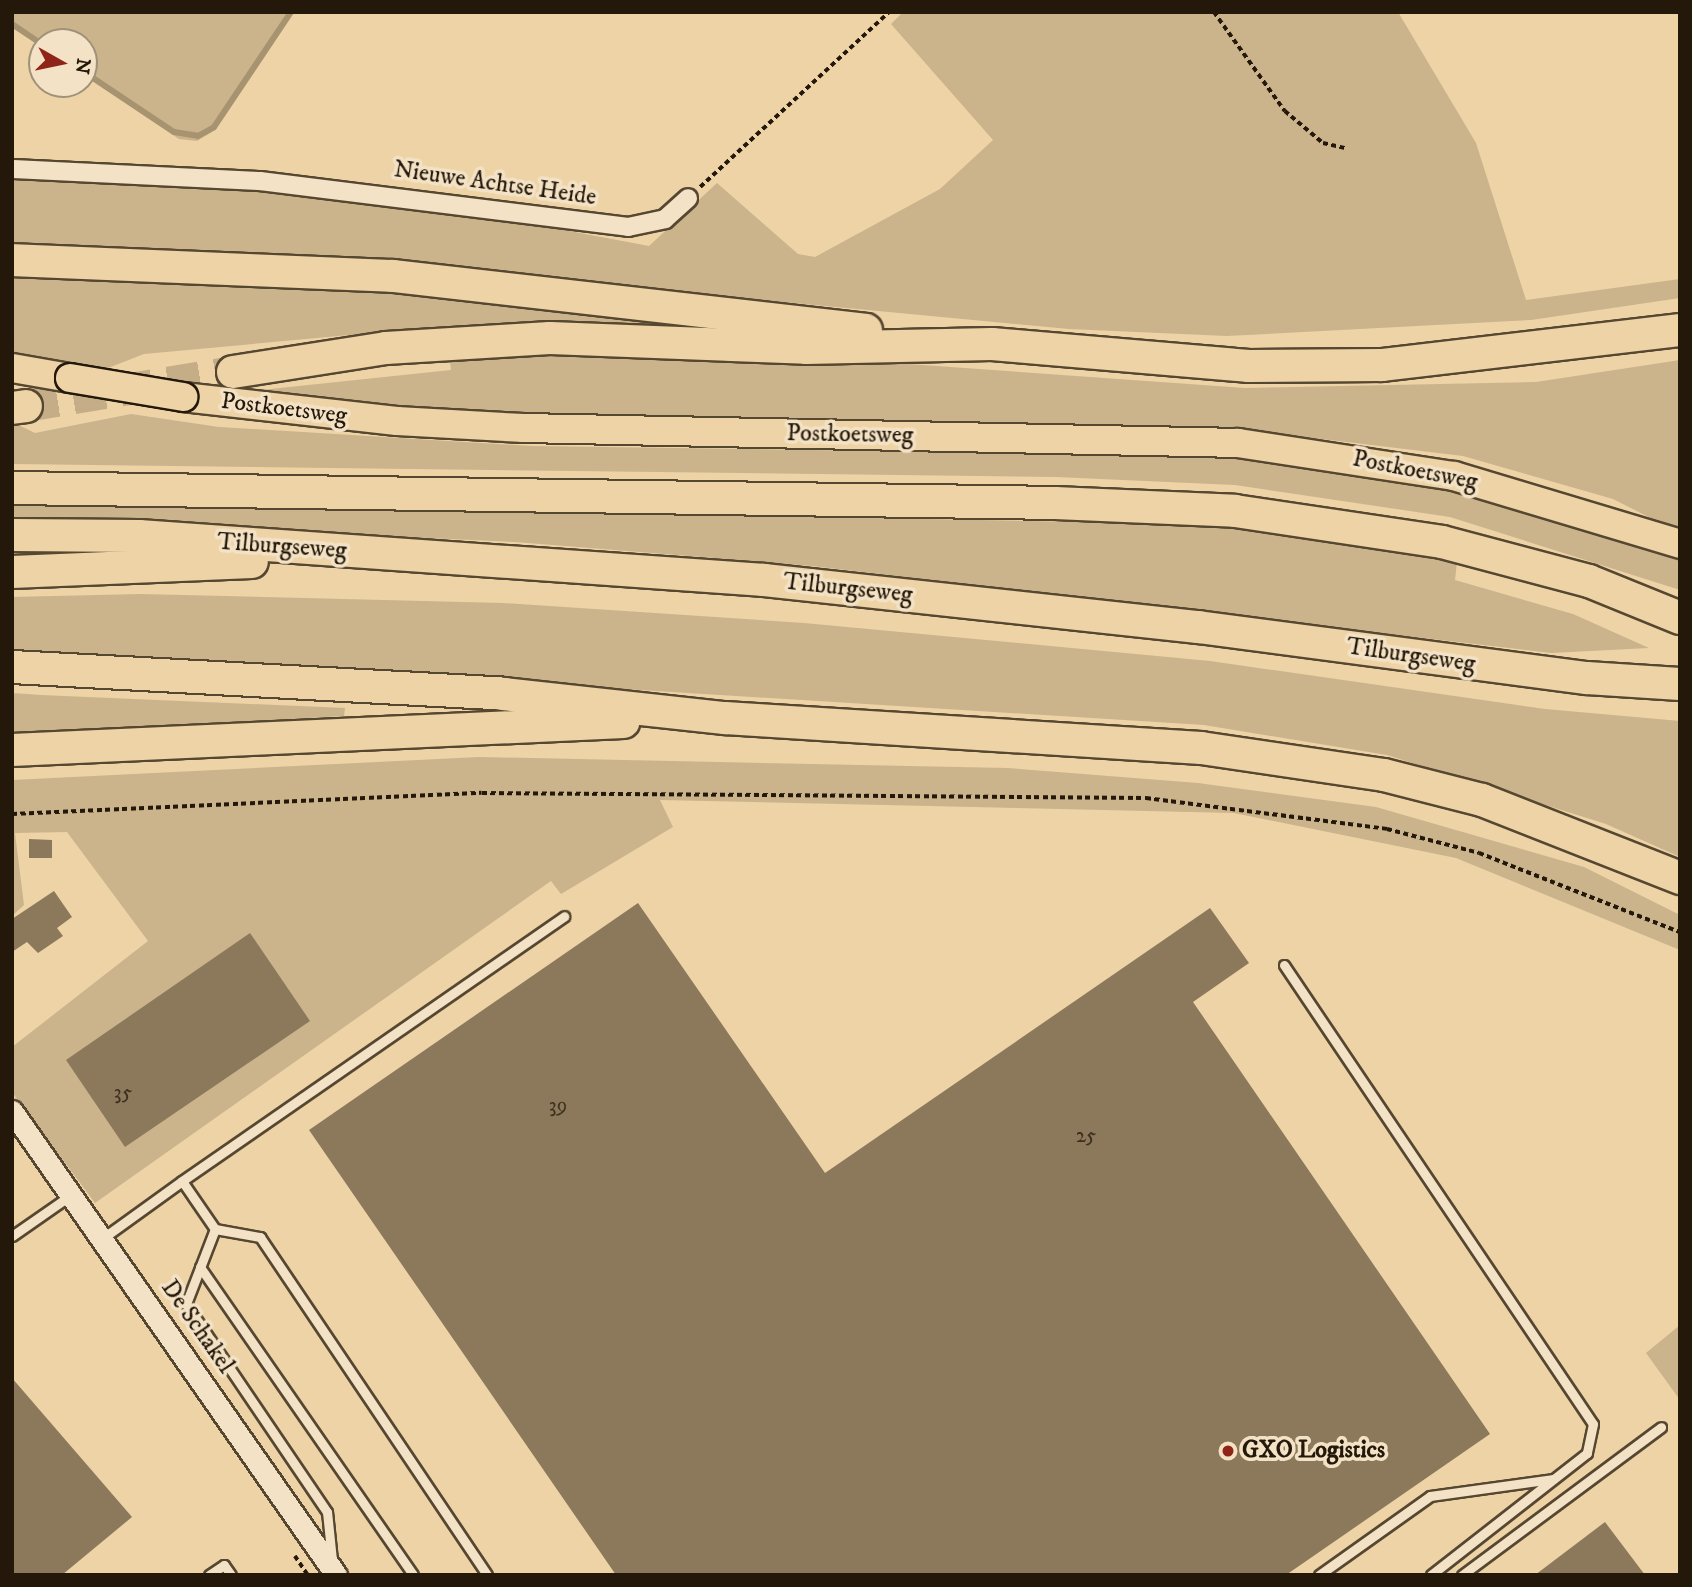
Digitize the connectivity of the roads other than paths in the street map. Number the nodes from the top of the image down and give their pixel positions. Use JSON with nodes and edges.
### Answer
{"nodes":[{"id":1,"x":12,"y":169,"type":"edge"},
{"id":2,"x":688,"y":198,"type":"road end"},
{"id":3,"x":12,"y":260,"type":"edge"},
{"id":4,"x":1680,"y":330,"type":"edge"},
{"id":5,"x":992,"y":344,"type":"junction"},
{"id":6,"x":12,"y":368,"type":"edge"},
{"id":7,"x":233,"y":372,"type":"tunnel mouth"},
{"id":8,"x":12,"y":488,"type":"edge"},
{"id":9,"x":12,"y":535,"type":"edge"},
{"id":10,"x":1680,"y":544,"type":"edge"},
{"id":11,"x":429,"y":558,"type":"junction"},
{"id":12,"x":12,"y":572,"type":"edge"},
{"id":13,"x":1680,"y":618,"type":"edge"},
{"id":14,"x":12,"y":667,"type":"edge"},
{"id":15,"x":1680,"y":684,"type":"edge"},
{"id":16,"x":725,"y":718,"type":"junction"},
{"id":17,"x":12,"y":750,"type":"edge"},
{"id":18,"x":1680,"y":878,"type":"edge"},
{"id":19,"x":565,"y":916,"type":"dead end"},
{"id":20,"x":1284,"y":965,"type":"dead end"},
{"id":21,"x":12,"y":1111,"type":"edge"},
{"id":22,"x":182,"y":1181,"type":"junction"},
{"id":23,"x":72,"y":1194,"type":"junction"},
{"id":24,"x":215,"y":1229,"type":"junction"},
{"id":25,"x":12,"y":1236,"type":"edge"},
{"id":26,"x":103,"y":1238,"type":"junction"},
{"id":27,"x":200,"y":1267,"type":"junction"},
{"id":28,"x":1661,"y":1427,"type":"dead end"},
{"id":29,"x":1554,"y":1479,"type":"junction"},
{"id":30,"x":1477,"y":1540,"type":"junction"},
{"id":31,"x":1489,"y":1555,"type":"junction"},
{"id":32,"x":334,"y":1572,"type":"edge"},
{"id":33,"x":209,"y":1575,"type":"edge"},
{"id":34,"x":231,"y":1575,"type":"edge"},
{"id":35,"x":413,"y":1575,"type":"edge"},
{"id":36,"x":487,"y":1575,"type":"edge"},
{"id":37,"x":1319,"y":1575,"type":"edge"},
{"id":38,"x":1431,"y":1575,"type":"edge"},
{"id":39,"x":1462,"y":1575,"type":"edge"}],
"edges":[{"from":1,"to":2,"type":"street","name":"Nieuwe Achtse Heide"},
{"from":3,"to":5,"type":"highway"},
{"from":4,"to":5,"type":"highway"},
{"from":5,"to":7,"type":"highway"},
{"from":6,"to":10,"type":"highway","name":"Postkoetsweg","bridge":true},
{"from":8,"to":13,"type":"highway"},
{"from":9,"to":11,"type":"highway","name":"Tilburgseweg"},
{"from":11,"to":12,"type":"highway"},
{"from":11,"to":15,"type":"highway","name":"Tilburgseweg"},
{"from":14,"to":16,"type":"highway"},
{"from":16,"to":17,"type":"highway"},
{"from":16,"to":18,"type":"highway"},
{"from":19,"to":22,"type":"lane"},
{"from":20,"to":29,"type":"lane"},
{"from":21,"to":23,"type":"street","name":"De Schakel"},
{"from":22,"to":24,"type":"lane"},
{"from":22,"to":26,"type":"lane"},
{"from":23,"to":25,"type":"lane"},
{"from":23,"to":26,"type":"street","name":"De Schakel"},
{"from":24,"to":27,"type":"lane"},
{"from":24,"to":36,"type":"lane"},
{"from":26,"to":32,"type":"street","name":"De Schakel"},
{"from":27,"to":32,"type":"lane"},
{"from":27,"to":35,"type":"lane"},
{"from":28,"to":31,"type":"lane"},
{"from":29,"to":30,"type":"lane"},
{"from":29,"to":37,"type":"lane"},
{"from":30,"to":31,"type":"lane"},
{"from":30,"to":38,"type":"lane"},
{"from":31,"to":39,"type":"lane"},
{"from":33,"to":34,"type":"lane"}]}
